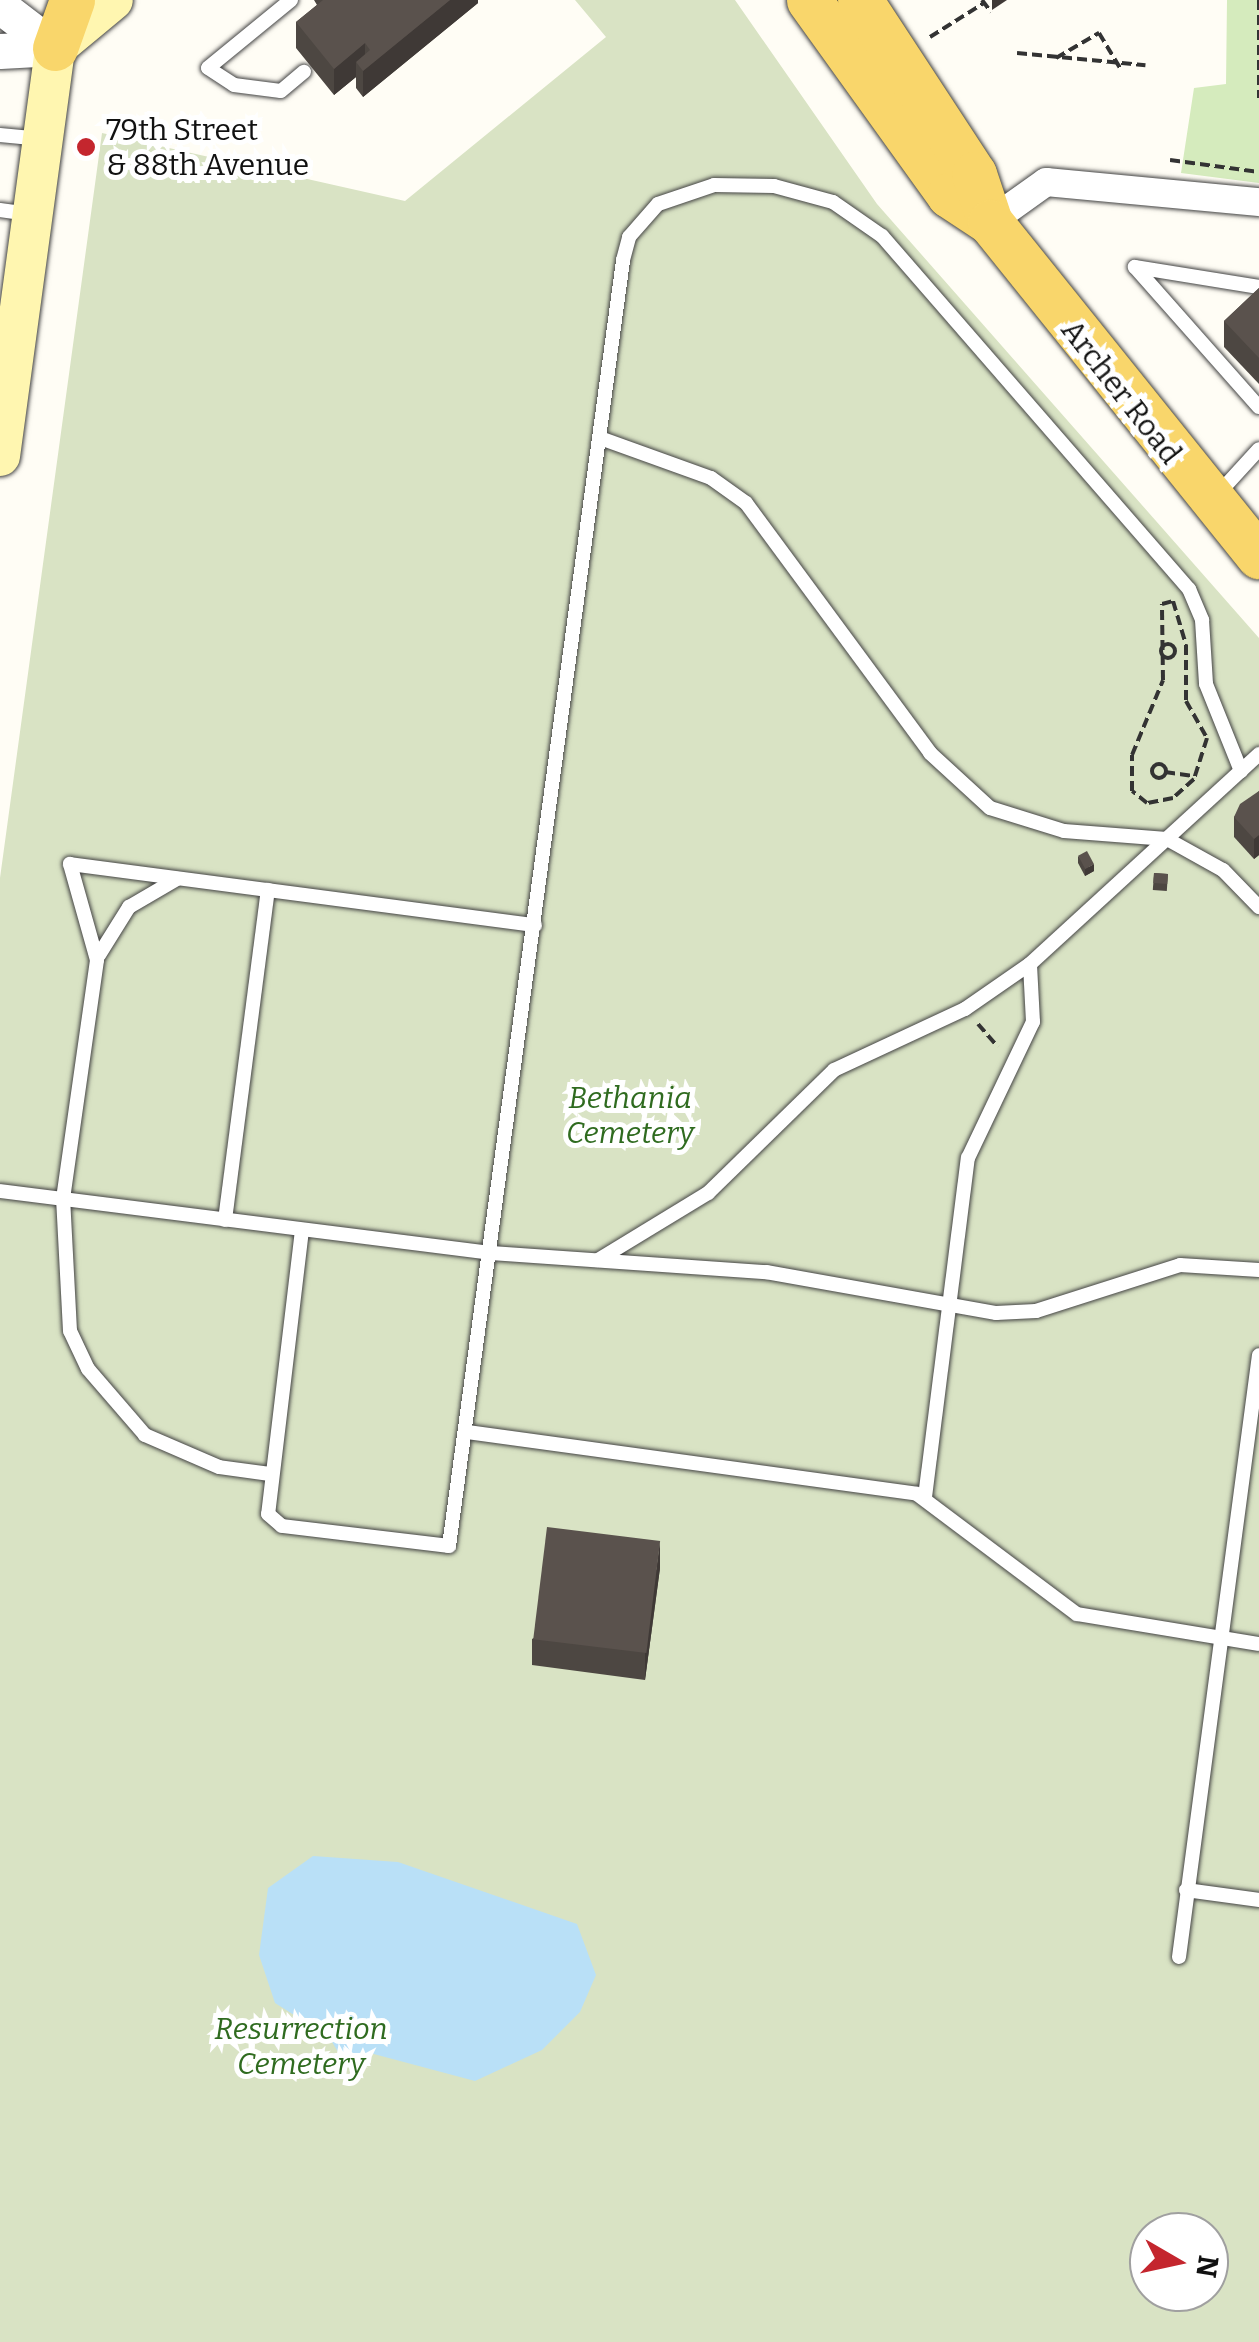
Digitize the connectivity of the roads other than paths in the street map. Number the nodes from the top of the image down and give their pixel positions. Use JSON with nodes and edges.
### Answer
{"nodes":[{"id":1,"x":56,"y":0,"type":"edge"},
{"id":2,"x":72,"y":0,"type":"edge"},
{"id":3,"x":113,"y":0,"type":"edge"},
{"id":4,"x":291,"y":0,"type":"edge"},
{"id":5,"x":809,"y":0,"type":"edge"},
{"id":6,"x":860,"y":0,"type":"edge"},
{"id":7,"x":0,"y":6,"type":"edge"},
{"id":8,"x":55,"y":48,"type":"junction"},
{"id":9,"x":0,"y":51,"type":"edge"},
{"id":10,"x":304,"y":72,"type":"dead end"},
{"id":11,"x":0,"y":135,"type":"edge"},
{"id":12,"x":43,"y":139,"type":"junction"},
{"id":13,"x":1259,"y":202,"type":"edge"},
{"id":14,"x":16,"y":212,"type":"edge"},
{"id":15,"x":990,"y":222,"type":"junction"},
{"id":16,"x":1259,"y":288,"type":"edge"},
{"id":17,"x":3,"y":404,"type":"edge"},
{"id":18,"x":1259,"y":407,"type":"edge"},
{"id":19,"x":600,"y":438,"type":"junction"},
{"id":20,"x":1259,"y":449,"type":"edge"},
{"id":21,"x":0,"y":456,"type":"edge"},
{"id":22,"x":1210,"y":503,"type":"junction"},
{"id":23,"x":1259,"y":556,"type":"edge"},
{"id":24,"x":1259,"y":754,"type":"edge"},
{"id":25,"x":1241,"y":770,"type":"junction"},
{"id":26,"x":1167,"y":839,"type":"junction"},
{"id":27,"x":178,"y":878,"type":"junction"},
{"id":28,"x":268,"y":890,"type":"junction"},
{"id":29,"x":1257,"y":896,"type":"edge"},
{"id":30,"x":535,"y":926,"type":"junction"},
{"id":31,"x":97,"y":960,"type":"junction"},
{"id":32,"x":1030,"y":964,"type":"junction"},
{"id":33,"x":0,"y":1192,"type":"edge"},
{"id":34,"x":64,"y":1200,"type":"junction"},
{"id":35,"x":225,"y":1220,"type":"junction"},
{"id":36,"x":302,"y":1230,"type":"junction"},
{"id":37,"x":491,"y":1253,"type":"junction"},
{"id":38,"x":598,"y":1260,"type":"junction"},
{"id":39,"x":1259,"y":1270,"type":"edge"},
{"id":40,"x":949,"y":1306,"type":"junction"},
{"id":41,"x":1259,"y":1355,"type":"edge"},
{"id":42,"x":467,"y":1432,"type":"junction"},
{"id":43,"x":270,"y":1474,"type":"junction"},
{"id":44,"x":925,"y":1497,"type":"junction"},
{"id":45,"x":1220,"y":1639,"type":"junction"},
{"id":46,"x":1259,"y":1644,"type":"edge"},
{"id":47,"x":1186,"y":1890,"type":"junction"},
{"id":48,"x":1259,"y":1900,"type":"edge"},
{"id":49,"x":1179,"y":1957,"type":"dead end"}],
"edges":[{"from":1,"to":8,"type":"main road"},
{"from":2,"to":8,"type":"main road"},
{"from":3,"to":8,"type":"main road"},
{"from":4,"to":10,"type":"lane"},
{"from":5,"to":15,"type":"main road","name":"Archer Road"},
{"from":6,"to":15,"type":"main road","name":"Archer Road"},
{"from":7,"to":8,"type":"street"},
{"from":8,"to":9,"type":"street"},
{"from":8,"to":12,"type":"main road"},
{"from":11,"to":12,"type":"lane"},
{"from":12,"to":14,"type":"main road"},
{"from":13,"to":15,"type":"street"},
{"from":14,"to":17,"type":"main road"},
{"from":15,"to":22,"type":"main road","name":"Archer Road"},
{"from":16,"to":18,"type":"lane"},
{"from":17,"to":21,"type":"main road"},
{"from":19,"to":25,"type":"lane"},
{"from":19,"to":26,"type":"lane"},
{"from":19,"to":30,"type":"lane"},
{"from":20,"to":22,"type":"lane"},
{"from":22,"to":23,"type":"main road","name":"Archer Road"},
{"from":24,"to":25,"type":"lane"},
{"from":25,"to":26,"type":"lane"},
{"from":26,"to":29,"type":"lane"},
{"from":26,"to":32,"type":"lane"},
{"from":27,"to":28,"type":"lane"},
{"from":27,"to":31,"type":"lane"},
{"from":27,"to":31,"type":"lane"},
{"from":28,"to":30,"type":"lane"},
{"from":28,"to":35,"type":"lane"},
{"from":30,"to":37,"type":"lane"},
{"from":31,"to":34,"type":"lane"},
{"from":32,"to":38,"type":"lane"},
{"from":32,"to":40,"type":"lane"},
{"from":33,"to":34,"type":"lane"},
{"from":34,"to":35,"type":"lane"},
{"from":34,"to":43,"type":"lane"},
{"from":35,"to":36,"type":"lane"},
{"from":36,"to":37,"type":"lane"},
{"from":36,"to":43,"type":"lane"},
{"from":37,"to":38,"type":"lane"},
{"from":37,"to":42,"type":"lane"},
{"from":38,"to":40,"type":"lane"},
{"from":39,"to":40,"type":"lane"},
{"from":40,"to":44,"type":"lane"},
{"from":41,"to":45,"type":"lane"},
{"from":42,"to":43,"type":"lane"},
{"from":42,"to":44,"type":"lane"},
{"from":44,"to":45,"type":"lane"},
{"from":45,"to":46,"type":"lane"},
{"from":45,"to":47,"type":"lane"},
{"from":47,"to":48,"type":"lane"},
{"from":47,"to":49,"type":"lane"}]}
